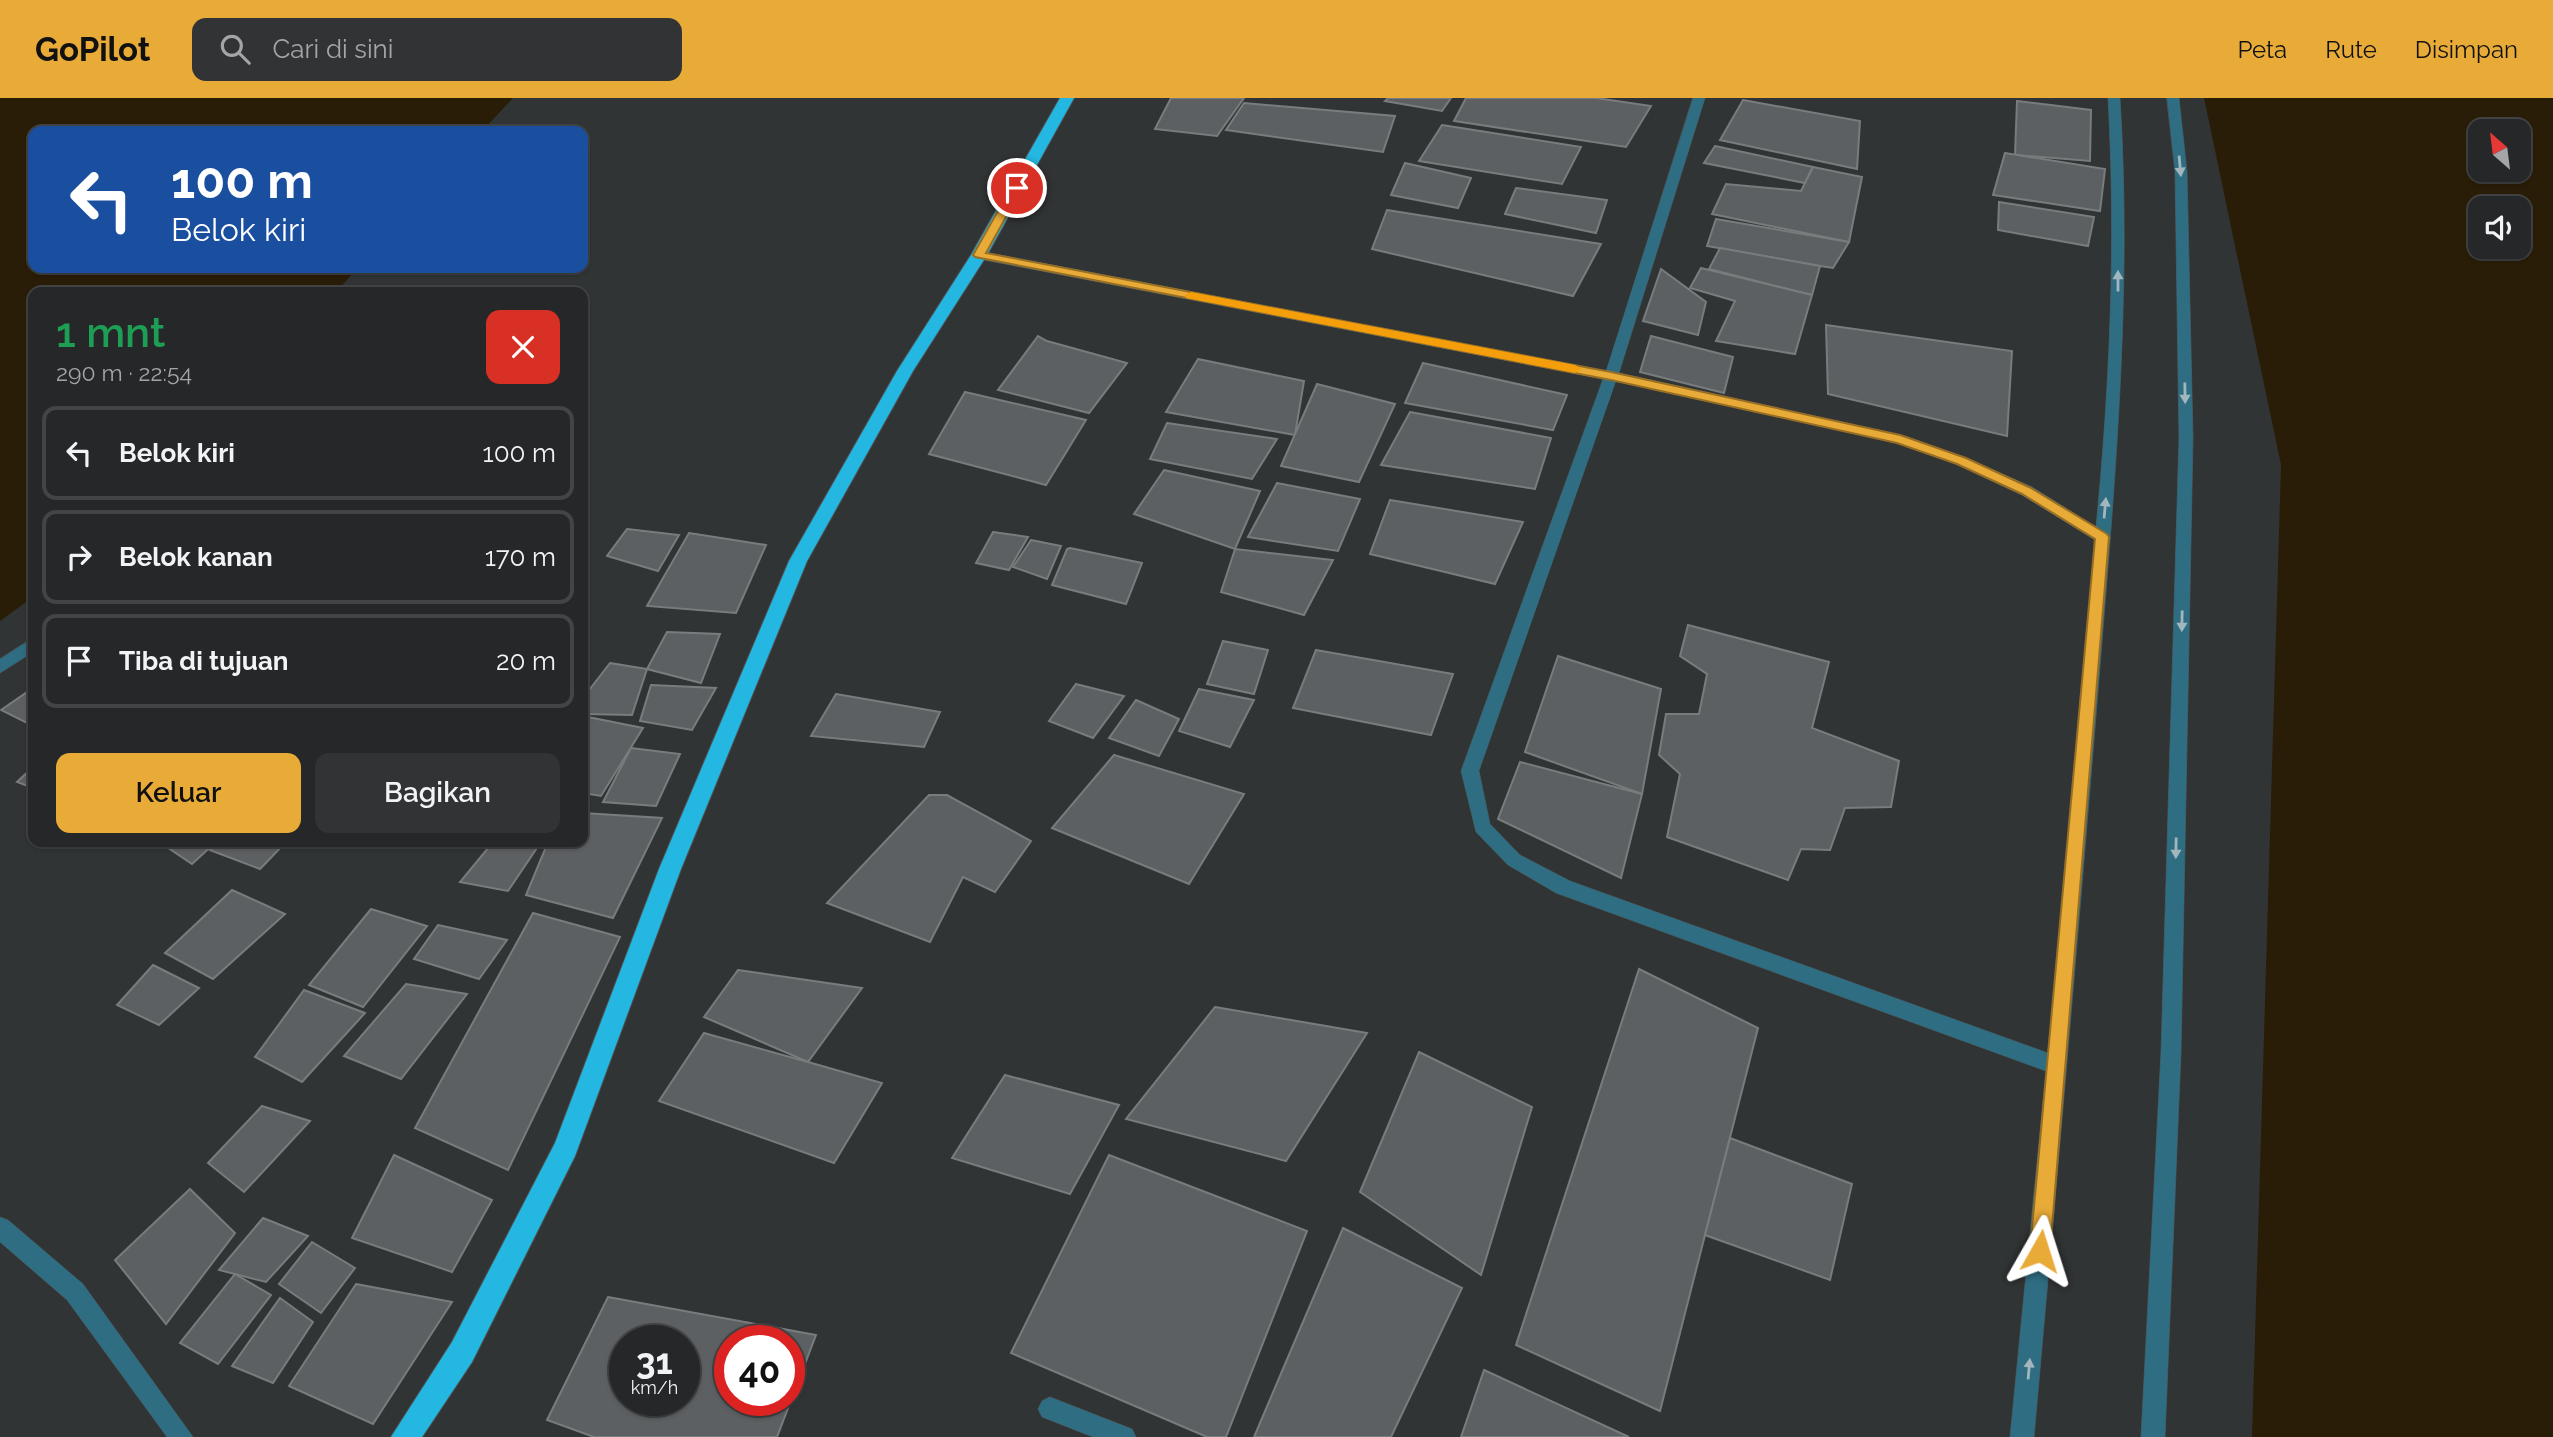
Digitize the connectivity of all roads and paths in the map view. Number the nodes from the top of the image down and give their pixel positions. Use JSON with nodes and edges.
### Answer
{"nodes":[{"id":1,"x":1067,"y":98,"type":"edge"},
{"id":2,"x":1699,"y":98,"type":"edge"},
{"id":3,"x":2114,"y":98,"type":"edge"},
{"id":4,"x":2173,"y":98,"type":"edge"},
{"id":5,"x":979,"y":255,"type":"junction"},
{"id":6,"x":1611,"y":376,"type":"junction"},
{"id":7,"x":2102,"y":537,"type":"junction"},
{"id":8,"x":28,"y":647,"type":"edge"},
{"id":9,"x":0,"y":667,"type":"edge"},
{"id":10,"x":2058,"y":1066,"type":"junction"},
{"id":11,"x":0,"y":1228,"type":"edge"},
{"id":12,"x":1050,"y":1409,"type":"dead end"},
{"id":13,"x":181,"y":1437,"type":"edge"},
{"id":14,"x":405,"y":1437,"type":"edge"},
{"id":15,"x":1124,"y":1437,"type":"edge"},
{"id":16,"x":2022,"y":1437,"type":"edge"},
{"id":17,"x":2153,"y":1437,"type":"edge"}],
"edges":[{"from":1,"to":5,"type":"highway"},
{"from":2,"to":6,"type":"street"},
{"from":7,"to":3,"type":"street","one_way":true},
{"from":4,"to":17,"type":"street","one_way":true},
{"from":5,"to":6,"type":"street"},
{"from":5,"to":14,"type":"highway"},
{"from":6,"to":7,"type":"street"},
{"from":6,"to":10,"type":"street"},
{"from":7,"to":10,"type":"street"},
{"from":8,"to":9,"type":"street"},
{"from":16,"to":10,"type":"street","one_way":true},
{"from":11,"to":13,"type":"street"},
{"from":12,"to":15,"type":"street"}]}
